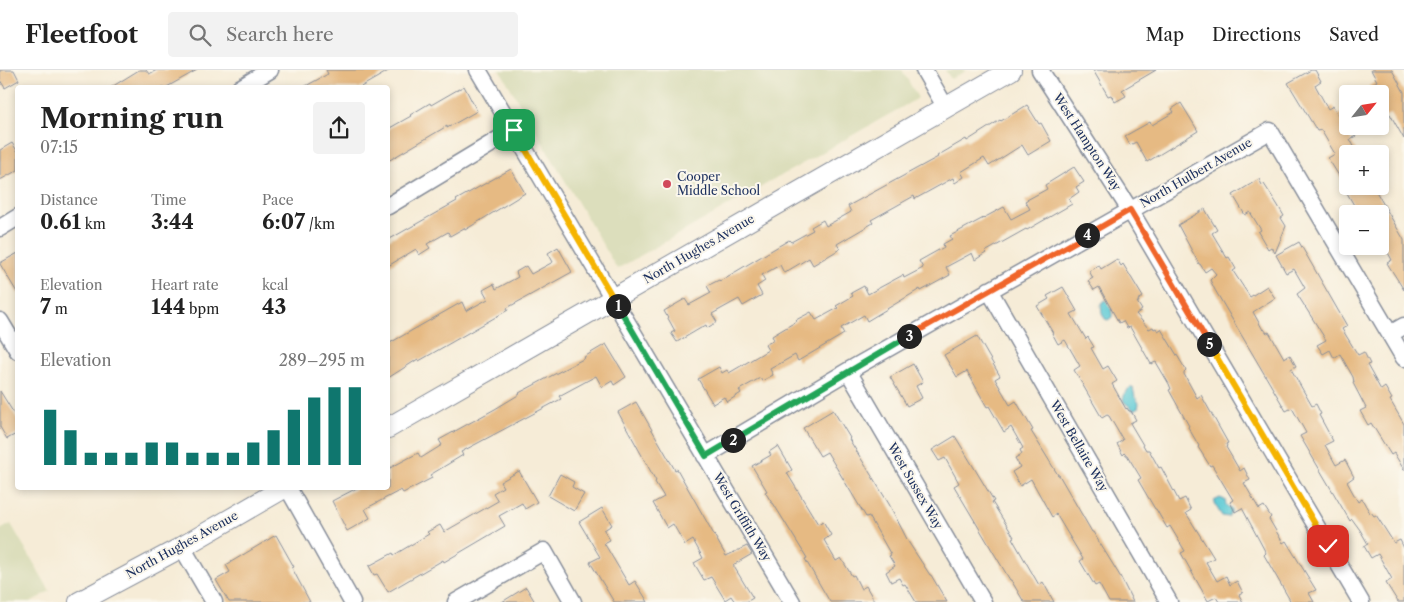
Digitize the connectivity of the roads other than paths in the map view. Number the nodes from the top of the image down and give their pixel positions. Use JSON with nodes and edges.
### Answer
{"nodes":[{"id":1,"x":270,"y":70,"type":"edge"},
{"id":2,"x":478,"y":70,"type":"edge"},
{"id":3,"x":924,"y":70,"type":"edge"},
{"id":4,"x":1011,"y":70,"type":"edge"},
{"id":5,"x":1040,"y":70,"type":"edge"},
{"id":6,"x":245,"y":85,"type":"edge"},
{"id":7,"x":946,"y":108,"type":"junction"},
{"id":8,"x":514,"y":130,"type":"junction"},
{"id":9,"x":390,"y":205,"type":"edge"},
{"id":10,"x":1130,"y":210,"type":"junction"},
{"id":11,"x":15,"y":219,"type":"edge"},
{"id":12,"x":0,"y":228,"type":"edge"},
{"id":13,"x":989,"y":290,"type":"junction"},
{"id":14,"x":613,"y":298,"type":"junction"},
{"id":15,"x":0,"y":321,"type":"edge"},
{"id":16,"x":1397,"y":330,"type":"edge"},
{"id":17,"x":15,"y":346,"type":"edge"},
{"id":18,"x":1404,"y":358,"type":"edge"},
{"id":19,"x":848,"y":371,"type":"junction"},
{"id":20,"x":390,"y":427,"type":"edge"},
{"id":21,"x":706,"y":456,"type":"junction"},
{"id":22,"x":281,"y":490,"type":"edge"},
{"id":23,"x":289,"y":490,"type":"edge"},
{"id":24,"x":182,"y":547,"type":"junction"},
{"id":25,"x":79,"y":602,"type":"edge"},
{"id":26,"x":214,"y":602,"type":"edge"},
{"id":27,"x":352,"y":602,"type":"edge"},
{"id":28,"x":456,"y":602,"type":"edge"},
{"id":29,"x":573,"y":602,"type":"edge"},
{"id":30,"x":792,"y":602,"type":"edge"},
{"id":31,"x":983,"y":602,"type":"edge"},
{"id":32,"x":1170,"y":602,"type":"edge"},
{"id":33,"x":1361,"y":602,"type":"edge"}],
"edges":[{"from":1,"to":6,"type":"street"},
{"from":2,"to":8,"type":"street","name":"West Griffith Way"},
{"from":3,"to":7,"type":"street"},
{"from":4,"to":7,"type":"street","name":"North Hughes Avenue"},
{"from":5,"to":10,"type":"street","name":"West Hampton Way"},
{"from":7,"to":14,"type":"street","name":"North Hughes Avenue"},
{"from":8,"to":9,"type":"street"},
{"from":8,"to":14,"type":"street","name":"West Griffith Way"},
{"from":10,"to":13,"type":"street","name":"North Hulbert Avenue"},
{"from":10,"to":16,"type":"street","name":"North Hulbert Avenue"},
{"from":10,"to":33,"type":"street","name":"West Hampton Way"},
{"from":11,"to":12,"type":"street"},
{"from":13,"to":19,"type":"street","name":"North Hulbert Avenue"},
{"from":13,"to":32,"type":"street","name":"West Bellaire Way"},
{"from":14,"to":20,"type":"street","name":"North Hughes Avenue"},
{"from":14,"to":21,"type":"street","name":"West Griffith Way"},
{"from":15,"to":17,"type":"street"},
{"from":16,"to":18,"type":"street"},
{"from":19,"to":21,"type":"street","name":"North Hulbert Avenue"},
{"from":19,"to":31,"type":"street","name":"West Sussex Way"},
{"from":21,"to":30,"type":"street","name":"West Griffith Way"},
{"from":22,"to":24,"type":"street","name":"North Hughes Avenue"},
{"from":23,"to":27,"type":"street"},
{"from":24,"to":25,"type":"street","name":"North Hughes Avenue"},
{"from":24,"to":26,"type":"street"},
{"from":28,"to":29,"type":"street"}]}
